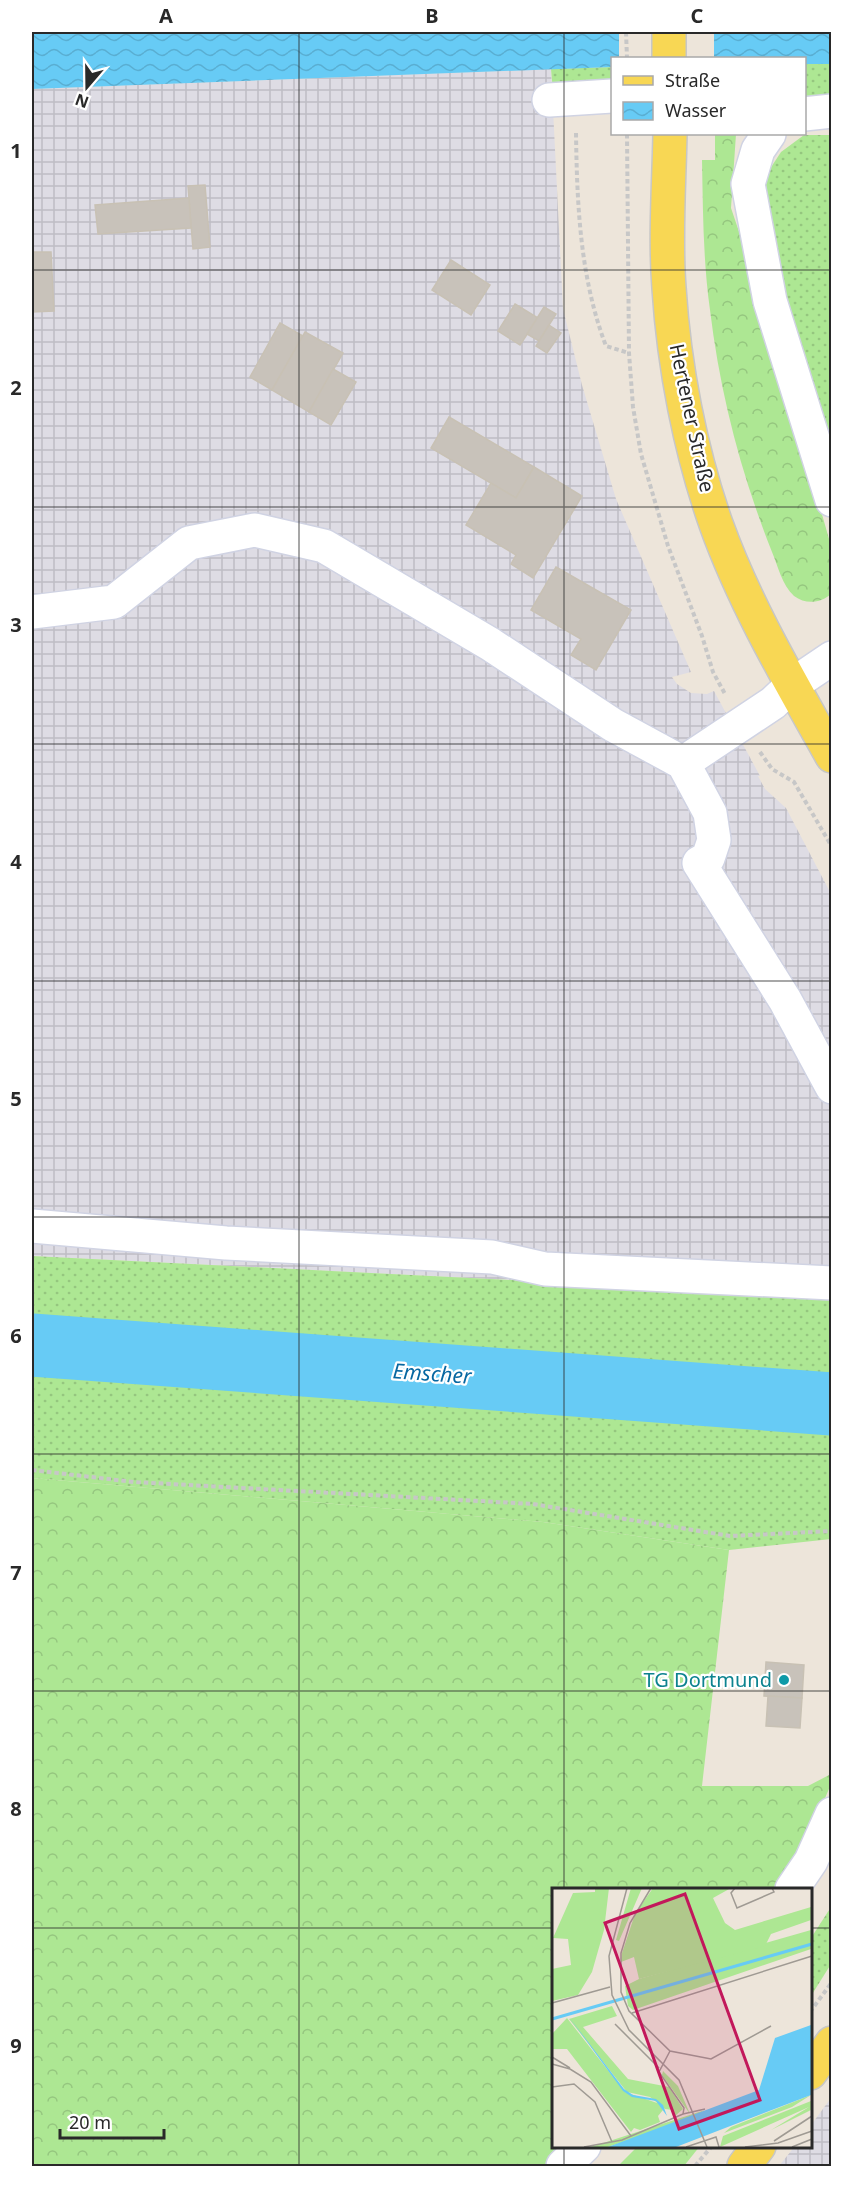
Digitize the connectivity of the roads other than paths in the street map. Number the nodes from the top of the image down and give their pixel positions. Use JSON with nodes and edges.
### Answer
{"nodes":[{"id":1,"x":669,"y":32,"type":"edge"},
{"id":2,"x":669,"y":57,"type":"edge"},
{"id":3,"x":611,"y":96,"type":"edge"},
{"id":4,"x":562,"y":100,"type":"road end"},
{"id":5,"x":831,"y":111,"type":"edge"},
{"id":6,"x":806,"y":114,"type":"edge"},
{"id":7,"x":670,"y":135,"type":"edge"},
{"id":8,"x":768,"y":135,"type":"edge"},
{"id":9,"x":831,"y":500,"type":"edge"},
{"id":10,"x":32,"y":612,"type":"edge"},
{"id":11,"x":831,"y":658,"type":"edge"},
{"id":12,"x":792,"y":684,"type":"junction"},
{"id":13,"x":831,"y":756,"type":"edge"},
{"id":14,"x":683,"y":763,"type":"junction"},
{"id":15,"x":831,"y":1087,"type":"edge"},
{"id":16,"x":32,"y":1226,"type":"edge"},
{"id":17,"x":831,"y":1283,"type":"edge"},
{"id":18,"x":831,"y":1814,"type":"edge"},
{"id":19,"x":793,"y":1888,"type":"edge"},
{"id":20,"x":831,"y":2043,"type":"edge"},
{"id":21,"x":812,"y":2070,"type":"edge"},
{"id":22,"x":582,"y":2147,"type":"edge"},
{"id":23,"x":758,"y":2147,"type":"edge"},
{"id":24,"x":563,"y":2166,"type":"edge"},
{"id":25,"x":744,"y":2166,"type":"edge"}],
"edges":[{"from":1,"to":2,"type":"main road"},
{"from":3,"to":4,"type":"lane"},
{"from":5,"to":6,"type":"lane"},
{"from":7,"to":12,"type":"main road","name":"Hertener Straße"},
{"from":8,"to":9,"type":"lane"},
{"from":10,"to":14,"type":"lane"},
{"from":11,"to":12,"type":"lane"},
{"from":12,"to":13,"type":"main road","name":"Hertener Straße"},
{"from":12,"to":14,"type":"lane"},
{"from":14,"to":15,"type":"lane"},
{"from":16,"to":17,"type":"lane"},
{"from":18,"to":19,"type":"lane"},
{"from":20,"to":21,"type":"main road"},
{"from":22,"to":24,"type":"lane"},
{"from":23,"to":25,"type":"main road"}]}
